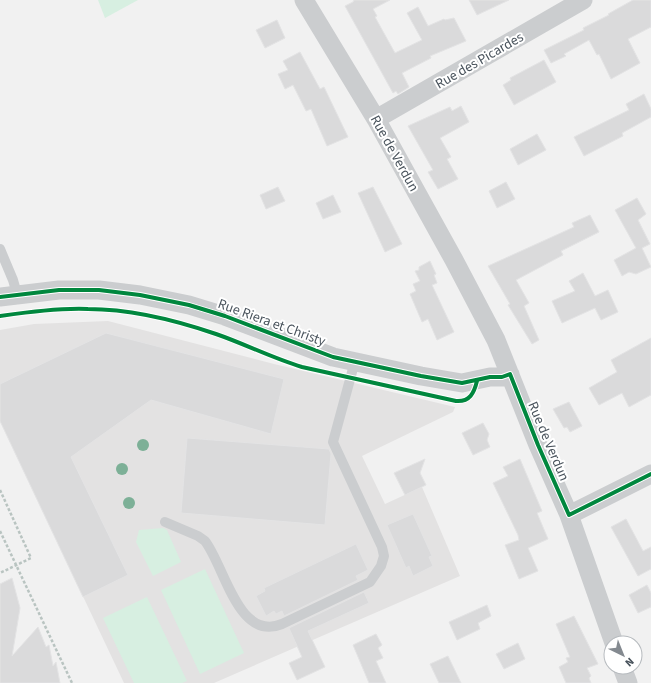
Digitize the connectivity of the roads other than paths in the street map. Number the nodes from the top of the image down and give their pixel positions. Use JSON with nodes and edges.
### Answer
{"nodes":[{"id":1,"x":304,"y":0,"type":"edge"},
{"id":2,"x":583,"y":0,"type":"edge"},
{"id":3,"x":376,"y":119,"type":"junction"},
{"id":4,"x":0,"y":249,"type":"edge"},
{"id":5,"x":8,"y":295,"type":"edge"},
{"id":6,"x":355,"y":361,"type":"junction"},
{"id":7,"x":510,"y":374,"type":"junction"},
{"id":8,"x":651,"y":474,"type":"edge"},
{"id":9,"x":569,"y":516,"type":"junction"},
{"id":10,"x":165,"y":522,"type":"dead end"},
{"id":11,"x":611,"y":635,"type":"edge"}],
"edges":[{"from":1,"to":3,"type":"street","name":"Rue de Verdun"},
{"from":2,"to":3,"type":"street","name":"Rue des Picardes"},
{"from":3,"to":7,"type":"street","name":"Rue de Verdun"},
{"from":4,"to":5,"type":"lane"},
{"from":5,"to":6,"type":"street","name":"Rue Riera et Christy"},
{"from":6,"to":7,"type":"street","name":"Rue Riera et Christy"},
{"from":6,"to":10,"type":"lane"},
{"from":7,"to":9,"type":"street","name":"Rue de Verdun"},
{"from":8,"to":9,"type":"street"},
{"from":9,"to":11,"type":"street","name":"Rue de Verdun"}]}
